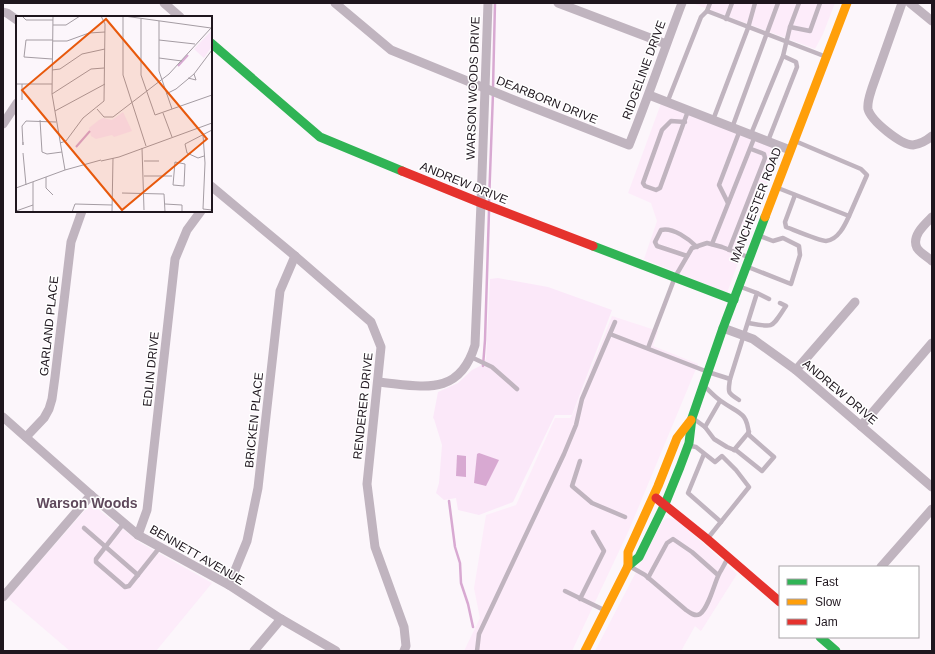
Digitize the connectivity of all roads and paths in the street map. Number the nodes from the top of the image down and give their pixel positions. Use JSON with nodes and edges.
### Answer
{"nodes":[{"id":1,"x":164,"y":3,"type":"edge"},
{"id":2,"x":335,"y":3,"type":"edge"},
{"id":3,"x":488,"y":3,"type":"edge"},
{"id":4,"x":558,"y":3,"type":"edge"},
{"id":5,"x":682,"y":3,"type":"edge"},
{"id":6,"x":710,"y":3,"type":"edge"},
{"id":7,"x":732,"y":3,"type":"edge"},
{"id":8,"x":755,"y":3,"type":"edge"},
{"id":9,"x":778,"y":3,"type":"edge"},
{"id":10,"x":799,"y":3,"type":"edge"},
{"id":11,"x":820,"y":3,"type":"edge"},
{"id":12,"x":847,"y":3,"type":"edge"},
{"id":13,"x":902,"y":3,"type":"edge"},
{"id":14,"x":910,"y":3,"type":"edge"},
{"id":15,"x":574,"y":6,"type":"edge"},
{"id":16,"x":707,"y":11,"type":"junction"},
{"id":17,"x":3,"y":12,"type":"edge"},
{"id":18,"x":179,"y":16,"type":"edge"},
{"id":19,"x":16,"y":19,"type":"edge"},
{"id":20,"x":726,"y":19,"type":"junction"},
{"id":21,"x":932,"y":21,"type":"edge"},
{"id":22,"x":790,"y":27,"type":"junction"},
{"id":23,"x":748,"y":28,"type":"junction"},
{"id":24,"x":766,"y":34,"type":"junction"},
{"id":25,"x":785,"y":42,"type":"junction"},
{"id":26,"x":212,"y":44,"type":"edge"},
{"id":27,"x":666,"y":44,"type":"junction"},
{"id":28,"x":782,"y":56,"type":"junction"},
{"id":29,"x":826,"y":57,"type":"junction"},
{"id":30,"x":487,"y":89,"type":"junction"},
{"id":31,"x":649,"y":95,"type":"junction"},
{"id":32,"x":667,"y":103,"type":"junction"},
{"id":33,"x":16,"y":104,"type":"edge"},
{"id":34,"x":688,"y":111,"type":"junction"},
{"id":35,"x":713,"y":120,"type":"junction"},
{"id":36,"x":685,"y":122,"type":"junction"},
{"id":37,"x":3,"y":124,"type":"edge"},
{"id":38,"x":736,"y":129,"type":"junction"},
{"id":39,"x":753,"y":135,"type":"junction"},
{"id":40,"x":932,"y":136,"type":"edge"},
{"id":41,"x":794,"y":140,"type":"junction"},
{"id":42,"x":768,"y":141,"type":"junction"},
{"id":43,"x":629,"y":145,"type":"joint"},
{"id":44,"x":751,"y":149,"type":"junction"},
{"id":45,"x":790,"y":150,"type":"junction"},
{"id":46,"x":776,"y":188,"type":"junction"},
{"id":47,"x":213,"y":192,"type":"edge"},
{"id":48,"x":795,"y":195,"type":"junction"},
{"id":49,"x":728,"y":203,"type":"junction"},
{"id":50,"x":486,"y":205,"type":"junction"},
{"id":51,"x":82,"y":212,"type":"edge"},
{"id":52,"x":200,"y":212,"type":"edge"},
{"id":53,"x":849,"y":216,"type":"junction"},
{"id":54,"x":932,"y":217,"type":"edge"},
{"id":55,"x":758,"y":235,"type":"junction"},
{"id":56,"x":712,"y":244,"type":"junction"},
{"id":57,"x":697,"y":247,"type":"junction"},
{"id":58,"x":729,"y":250,"type":"junction"},
{"id":59,"x":295,"y":256,"type":"junction"},
{"id":60,"x":687,"y":256,"type":"junction"},
{"id":61,"x":932,"y":261,"type":"edge"},
{"id":62,"x":748,"y":262,"type":"junction"},
{"id":63,"x":675,"y":277,"type":"junction"},
{"id":64,"x":739,"y":286,"type":"junction"},
{"id":65,"x":757,"y":293,"type":"junction"},
{"id":66,"x":769,"y":299,"type":"dead end"},
{"id":67,"x":734,"y":300,"type":"junction"},
{"id":68,"x":855,"y":302,"type":"dead end"},
{"id":69,"x":780,"y":304,"type":"dead end"},
{"id":70,"x":615,"y":322,"type":"dead end"},
{"id":71,"x":749,"y":323,"type":"junction"},
{"id":72,"x":723,"y":328,"type":"junction"},
{"id":73,"x":610,"y":334,"type":"junction"},
{"id":74,"x":745,"y":336,"type":"junction"},
{"id":75,"x":932,"y":343,"type":"edge"},
{"id":76,"x":648,"y":348,"type":"junction"},
{"id":77,"x":471,"y":357,"type":"junction"},
{"id":78,"x":796,"y":370,"type":"junction"},
{"id":79,"x":708,"y":372,"type":"junction"},
{"id":80,"x":730,"y":379,"type":"junction"},
{"id":81,"x":378,"y":382,"type":"junction"},
{"id":82,"x":703,"y":385,"type":"junction"},
{"id":83,"x":517,"y":389,"type":"dead end"},
{"id":84,"x":739,"y":400,"type":"dead end"},
{"id":85,"x":720,"y":401,"type":"junction"},
{"id":86,"x":3,"y":417,"type":"edge"},
{"id":87,"x":692,"y":418,"type":"junction"},
{"id":88,"x":861,"y":426,"type":"junction"},
{"id":89,"x":705,"y":427,"type":"junction"},
{"id":90,"x":749,"y":432,"type":"junction"},
{"id":91,"x":26,"y":437,"type":"junction"},
{"id":92,"x":688,"y":445,"type":"junction"},
{"id":93,"x":734,"y":450,"type":"junction"},
{"id":94,"x":704,"y":454,"type":"junction"},
{"id":95,"x":580,"y":461,"type":"dead end"},
{"id":96,"x":932,"y":487,"type":"edge"},
{"id":97,"x":91,"y":495,"type":"junction"},
{"id":98,"x":654,"y":496,"type":"junction"},
{"id":99,"x":665,"y":504,"type":"junction"},
{"id":100,"x":932,"y":509,"type":"edge"},
{"id":101,"x":625,"y":517,"type":"dead end"},
{"id":102,"x":721,"y":522,"type":"junction"},
{"id":103,"x":124,"y":523,"type":"junction"},
{"id":104,"x":84,"y":528,"type":"dead end"},
{"id":105,"x":593,"y":532,"type":"dead end"},
{"id":106,"x":138,"y":535,"type":"junction"},
{"id":107,"x":707,"y":539,"type":"junction"},
{"id":108,"x":104,"y":547,"type":"junction"},
{"id":109,"x":160,"y":547,"type":"junction"},
{"id":110,"x":728,"y":558,"type":"junction"},
{"id":111,"x":628,"y":566,"type":"junction"},
{"id":112,"x":882,"y":566,"type":"edge"},
{"id":113,"x":138,"y":575,"type":"junction"},
{"id":114,"x":718,"y":575,"type":"junction"},
{"id":115,"x":648,"y":578,"type":"junction"},
{"id":116,"x":229,"y":585,"type":"junction"},
{"id":117,"x":565,"y":591,"type":"dead end"},
{"id":118,"x":3,"y":597,"type":"edge"},
{"id":119,"x":580,"y":599,"type":"junction"},
{"id":120,"x":779,"y":601,"type":"edge"},
{"id":121,"x":606,"y":611,"type":"junction"},
{"id":122,"x":281,"y":619,"type":"junction"},
{"id":123,"x":822,"y":638,"type":"edge"},
{"id":124,"x":254,"y":651,"type":"edge"},
{"id":125,"x":336,"y":651,"type":"edge"},
{"id":126,"x":404,"y":651,"type":"edge"},
{"id":127,"x":477,"y":651,"type":"edge"},
{"id":128,"x":585,"y":651,"type":"edge"},
{"id":129,"x":836,"y":651,"type":"edge"}],
"edges":[{"from":1,"to":18,"type":"street"},
{"from":2,"to":30,"type":"street","name":"DEARBORN DRIVE"},
{"from":3,"to":30,"type":"street","name":"WARSON WOODS DRIVE"},
{"from":4,"to":15,"type":"street"},
{"from":5,"to":27,"type":"street","name":"RIDGELINE DRIVE"},
{"from":6,"to":16,"type":"lane"},
{"from":7,"to":20,"type":"lane"},
{"from":8,"to":23,"type":"lane"},
{"from":9,"to":24,"type":"lane"},
{"from":10,"to":22,"type":"lane"},
{"from":11,"to":22,"type":"lane"},
{"from":12,"to":29,"type":"main road","name":"MANCHESTER ROAD"},
{"from":13,"to":40,"type":"street"},
{"from":14,"to":21,"type":"street"},
{"from":15,"to":27,"type":"street"},
{"from":16,"to":20,"type":"lane"},
{"from":16,"to":32,"type":"lane"},
{"from":17,"to":19,"type":"street"},
{"from":20,"to":23,"type":"lane"},
{"from":22,"to":25,"type":"lane"},
{"from":23,"to":24,"type":"lane"},
{"from":23,"to":35,"type":"lane"},
{"from":24,"to":25,"type":"lane"},
{"from":24,"to":38,"type":"lane"},
{"from":25,"to":28,"type":"lane"},
{"from":25,"to":29,"type":"lane"},
{"from":26,"to":50,"type":"main road","name":"ANDREW DRIVE"},
{"from":27,"to":31,"type":"street","name":"RIDGELINE DRIVE"},
{"from":28,"to":39,"type":"lane"},
{"from":28,"to":42,"type":"lane"},
{"from":29,"to":41,"type":"main road","name":"MANCHESTER ROAD"},
{"from":30,"to":43,"type":"street","name":"DEARBORN DRIVE"},
{"from":30,"to":50,"type":"street","name":"WARSON WOODS DRIVE"},
{"from":31,"to":32,"type":"street"},
{"from":31,"to":43,"type":"street","name":"RIDGELINE DRIVE"},
{"from":32,"to":34,"type":"street"},
{"from":33,"to":37,"type":"street"},
{"from":34,"to":35,"type":"street"},
{"from":34,"to":36,"type":"lane"},
{"from":35,"to":38,"type":"street"},
{"from":36,"to":36,"type":"lane"},
{"from":38,"to":39,"type":"street"},
{"from":38,"to":49,"type":"lane"},
{"from":39,"to":42,"type":"street"},
{"from":39,"to":44,"type":"lane"},
{"from":41,"to":45,"type":"main road","name":"MANCHESTER ROAD"},
{"from":41,"to":53,"type":"lane"},
{"from":42,"to":45,"type":"street"},
{"from":44,"to":49,"type":"lane"},
{"from":44,"to":58,"type":"lane"},
{"from":45,"to":46,"type":"main road","name":"MANCHESTER ROAD"},
{"from":46,"to":48,"type":"lane"},
{"from":46,"to":55,"type":"main road","name":"MANCHESTER ROAD"},
{"from":47,"to":59,"type":"street","name":"RENDERER DRIVE"},
{"from":48,"to":53,"type":"lane"},
{"from":48,"to":53,"type":"lane"},
{"from":49,"to":56,"type":"lane"},
{"from":50,"to":63,"type":"main road","name":"ANDREW DRIVE"},
{"from":50,"to":77,"type":"street","name":"WARSON WOODS DRIVE"},
{"from":51,"to":91,"type":"street","name":"GARLAND PLACE"},
{"from":52,"to":106,"type":"street","name":"EDLIN DRIVE"},
{"from":54,"to":61,"type":"street"},
{"from":55,"to":62,"type":"main road","name":"MANCHESTER ROAD"},
{"from":55,"to":62,"type":"lane"},
{"from":56,"to":57,"type":"lane"},
{"from":56,"to":58,"type":"lane"},
{"from":57,"to":60,"type":"lane"},
{"from":57,"to":60,"type":"lane"},
{"from":58,"to":62,"type":"lane"},
{"from":59,"to":81,"type":"street","name":"RENDERER DRIVE"},
{"from":59,"to":116,"type":"street","name":"BRICKEN PLACE"},
{"from":60,"to":63,"type":"lane"},
{"from":62,"to":64,"type":"main road","name":"MANCHESTER ROAD"},
{"from":63,"to":67,"type":"main road","name":"ANDREW DRIVE"},
{"from":63,"to":76,"type":"lane"},
{"from":64,"to":65,"type":"lane"},
{"from":64,"to":67,"type":"main road","name":"MANCHESTER ROAD"},
{"from":65,"to":66,"type":"lane"},
{"from":65,"to":71,"type":"lane"},
{"from":67,"to":72,"type":"main road","name":"MANCHESTER ROAD"},
{"from":68,"to":78,"type":"street"},
{"from":69,"to":71,"type":"lane"},
{"from":70,"to":73,"type":"lane"},
{"from":71,"to":74,"type":"lane"},
{"from":72,"to":74,"type":"street","name":"ANDREW DRIVE"},
{"from":72,"to":79,"type":"main road","name":"MANCHESTER ROAD"},
{"from":73,"to":76,"type":"lane"},
{"from":73,"to":127,"type":"lane"},
{"from":74,"to":78,"type":"street","name":"ANDREW DRIVE"},
{"from":74,"to":80,"type":"lane"},
{"from":75,"to":88,"type":"street"},
{"from":76,"to":79,"type":"lane"},
{"from":77,"to":81,"type":"street","name":"WARSON WOODS DRIVE"},
{"from":77,"to":83,"type":"lane"},
{"from":78,"to":88,"type":"street","name":"ANDREW DRIVE"},
{"from":79,"to":80,"type":"lane"},
{"from":79,"to":82,"type":"main road","name":"MANCHESTER ROAD"},
{"from":80,"to":84,"type":"lane"},
{"from":81,"to":126,"type":"street","name":"RENDERER DRIVE"},
{"from":82,"to":85,"type":"lane"},
{"from":82,"to":87,"type":"main road","name":"MANCHESTER ROAD"},
{"from":85,"to":89,"type":"lane"},
{"from":85,"to":90,"type":"lane"},
{"from":86,"to":91,"type":"street","name":"BENNETT AVENUE"},
{"from":87,"to":89,"type":"lane"},
{"from":87,"to":92,"type":"main road","name":"MANCHESTER ROAD"},
{"from":87,"to":98,"type":"main road","name":"MANCHESTER ROAD"},
{"from":88,"to":96,"type":"street","name":"ANDREW DRIVE"},
{"from":89,"to":93,"type":"lane"},
{"from":90,"to":93,"type":"lane"},
{"from":90,"to":93,"type":"lane"},
{"from":91,"to":97,"type":"street","name":"BENNETT AVENUE"},
{"from":92,"to":94,"type":"lane"},
{"from":92,"to":99,"type":"main road","name":"MANCHESTER ROAD"},
{"from":94,"to":102,"type":"lane"},
{"from":94,"to":102,"type":"lane"},
{"from":95,"to":101,"type":"lane"},
{"from":97,"to":103,"type":"street","name":"BENNETT AVENUE"},
{"from":97,"to":118,"type":"street"},
{"from":98,"to":99,"type":"main road"},
{"from":98,"to":111,"type":"main road","name":"MANCHESTER ROAD"},
{"from":99,"to":107,"type":"main road"},
{"from":99,"to":111,"type":"main road","name":"MANCHESTER ROAD"},
{"from":100,"to":112,"type":"street"},
{"from":102,"to":107,"type":"lane"},
{"from":103,"to":106,"type":"street","name":"BENNETT AVENUE"},
{"from":103,"to":108,"type":"lane"},
{"from":104,"to":108,"type":"lane"},
{"from":105,"to":119,"type":"lane"},
{"from":106,"to":109,"type":"street","name":"BENNETT AVENUE"},
{"from":107,"to":110,"type":"main road"},
{"from":108,"to":113,"type":"lane"},
{"from":108,"to":113,"type":"lane"},
{"from":109,"to":113,"type":"lane"},
{"from":109,"to":116,"type":"street","name":"BENNETT AVENUE"},
{"from":110,"to":114,"type":"lane"},
{"from":110,"to":120,"type":"main road"},
{"from":111,"to":115,"type":"lane"},
{"from":111,"to":121,"type":"main road","name":"MANCHESTER ROAD"},
{"from":114,"to":115,"type":"lane"},
{"from":114,"to":115,"type":"lane"},
{"from":116,"to":122,"type":"street","name":"BENNETT AVENUE"},
{"from":117,"to":119,"type":"lane"},
{"from":119,"to":121,"type":"lane"},
{"from":121,"to":128,"type":"main road","name":"MANCHESTER ROAD"},
{"from":122,"to":124,"type":"street"},
{"from":122,"to":125,"type":"street","name":"BENNETT AVENUE"},
{"from":123,"to":129,"type":"main road"}]}
